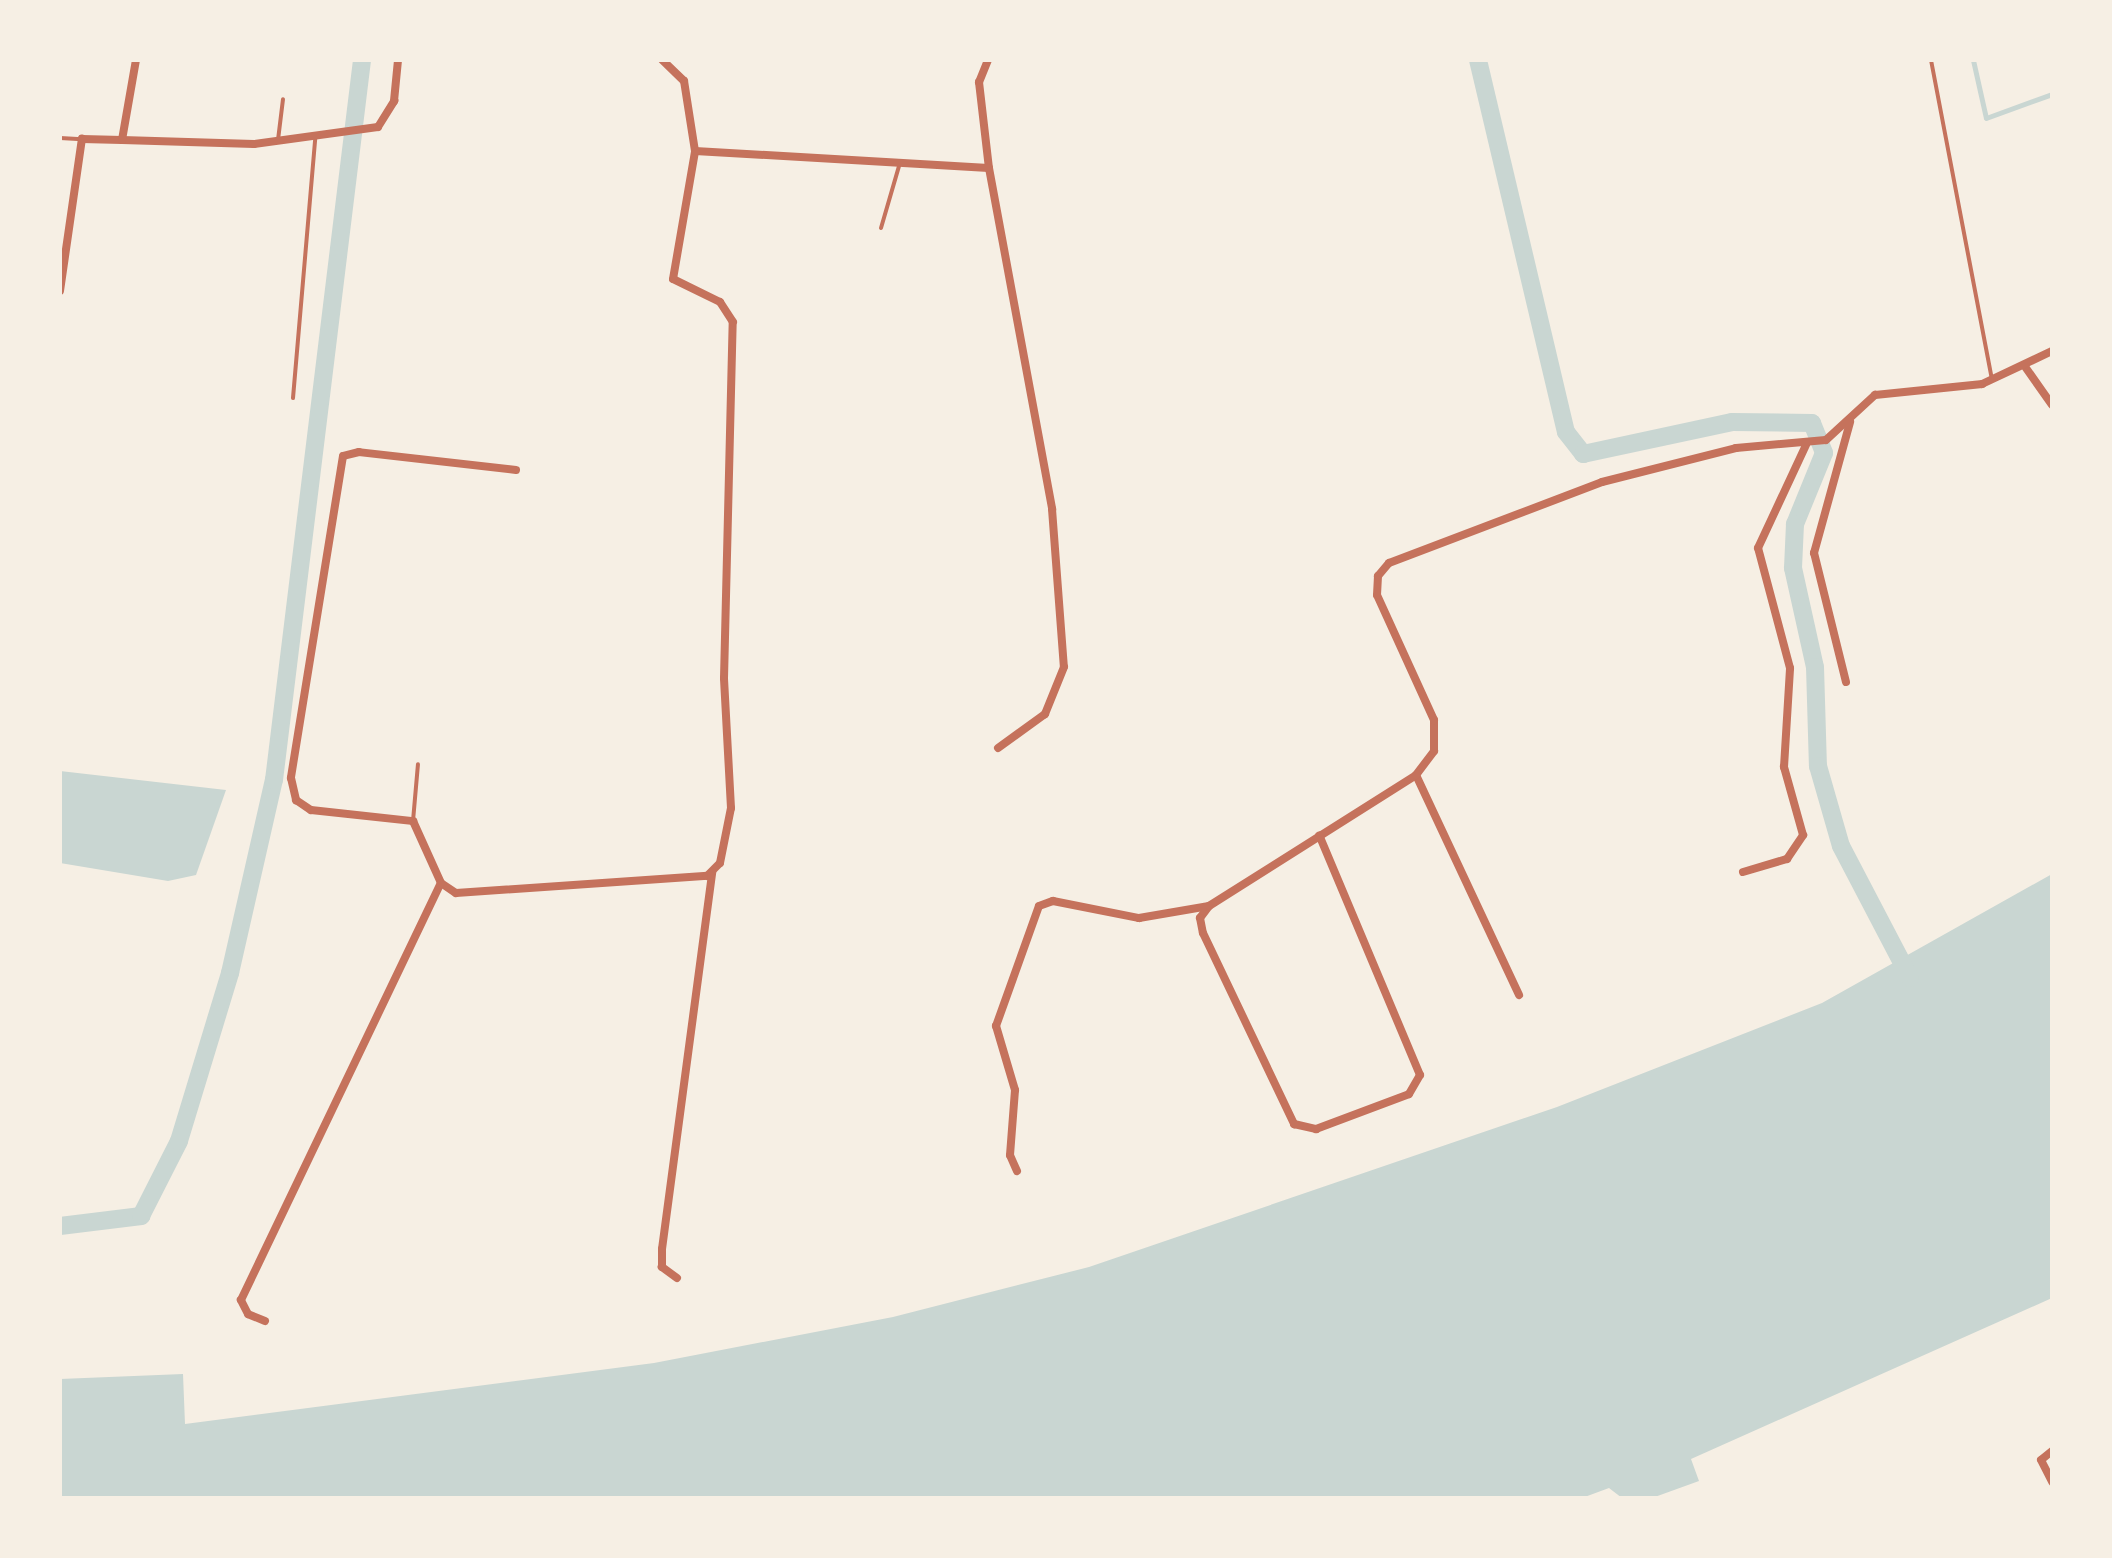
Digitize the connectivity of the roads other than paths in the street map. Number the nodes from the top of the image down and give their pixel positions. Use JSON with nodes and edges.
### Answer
{"nodes":[{"id":1,"x":136,"y":60,"type":"edge"},
{"id":2,"x":398,"y":60,"type":"edge"},
{"id":3,"x":662,"y":60,"type":"edge"},
{"id":4,"x":988,"y":60,"type":"edge"},
{"id":5,"x":1931,"y":60,"type":"edge"},
{"id":6,"x":283,"y":99,"type":"dead end"},
{"id":7,"x":60,"y":138,"type":"edge"},
{"id":8,"x":82,"y":139,"type":"junction"},
{"id":9,"x":315,"y":139,"type":"junction"},
{"id":10,"x":122,"y":140,"type":"junction"},
{"id":11,"x":277,"y":142,"type":"junction"},
{"id":12,"x":695,"y":151,"type":"junction"},
{"id":13,"x":899,"y":166,"type":"junction"},
{"id":14,"x":989,"y":168,"type":"junction"},
{"id":15,"x":881,"y":228,"type":"dead end"},
{"id":16,"x":60,"y":291,"type":"edge"},
{"id":17,"x":2052,"y":351,"type":"edge"},
{"id":18,"x":2026,"y":368,"type":"junction"},
{"id":19,"x":1992,"y":382,"type":"junction"},
{"id":20,"x":293,"y":398,"type":"dead end"},
{"id":21,"x":2052,"y":405,"type":"edge"},
{"id":22,"x":1850,"y":422,"type":"junction"},
{"id":23,"x":1806,"y":445,"type":"junction"},
{"id":24,"x":516,"y":470,"type":"dead end"},
{"id":25,"x":1846,"y":682,"type":"dead end"},
{"id":26,"x":998,"y":748,"type":"dead end"},
{"id":27,"x":418,"y":764,"type":"dead end"},
{"id":28,"x":1416,"y":775,"type":"junction"},
{"id":29,"x":413,"y":821,"type":"junction"},
{"id":30,"x":1319,"y":835,"type":"junction"},
{"id":31,"x":712,"y":872,"type":"junction"},
{"id":32,"x":1743,"y":872,"type":"dead end"},
{"id":33,"x":441,"y":883,"type":"junction"},
{"id":34,"x":1209,"y":906,"type":"junction"},
{"id":35,"x":1519,"y":995,"type":"dead end"},
{"id":36,"x":1017,"y":1171,"type":"dead end"},
{"id":37,"x":677,"y":1278,"type":"dead end"},
{"id":38,"x":265,"y":1321,"type":"dead end"},
{"id":39,"x":2052,"y":1451,"type":"edge"},
{"id":40,"x":2052,"y":1482,"type":"edge"}],
"edges":[{"from":1,"to":10,"type":"street"},
{"from":2,"to":9,"type":"street"},
{"from":3,"to":12,"type":"street"},
{"from":4,"to":14,"type":"street"},
{"from":5,"to":19,"type":"lane"},
{"from":6,"to":11,"type":"lane"},
{"from":7,"to":8,"type":"lane"},
{"from":8,"to":10,"type":"street"},
{"from":8,"to":16,"type":"street"},
{"from":9,"to":11,"type":"street"},
{"from":9,"to":20,"type":"lane"},
{"from":10,"to":11,"type":"street"},
{"from":12,"to":13,"type":"street"},
{"from":12,"to":31,"type":"street"},
{"from":13,"to":14,"type":"street"},
{"from":13,"to":15,"type":"lane"},
{"from":14,"to":26,"type":"street"},
{"from":17,"to":18,"type":"street"},
{"from":18,"to":19,"type":"street"},
{"from":18,"to":21,"type":"street"},
{"from":19,"to":22,"type":"street"},
{"from":22,"to":23,"type":"street"},
{"from":22,"to":25,"type":"street"},
{"from":23,"to":28,"type":"street"},
{"from":23,"to":32,"type":"street"},
{"from":24,"to":29,"type":"street"},
{"from":27,"to":29,"type":"lane"},
{"from":28,"to":30,"type":"street"},
{"from":28,"to":35,"type":"street"},
{"from":29,"to":33,"type":"street"},
{"from":30,"to":34,"type":"street"},
{"from":30,"to":34,"type":"street"},
{"from":31,"to":33,"type":"street"},
{"from":31,"to":37,"type":"street"},
{"from":33,"to":38,"type":"street"},
{"from":34,"to":36,"type":"street"},
{"from":39,"to":40,"type":"street"}]}
